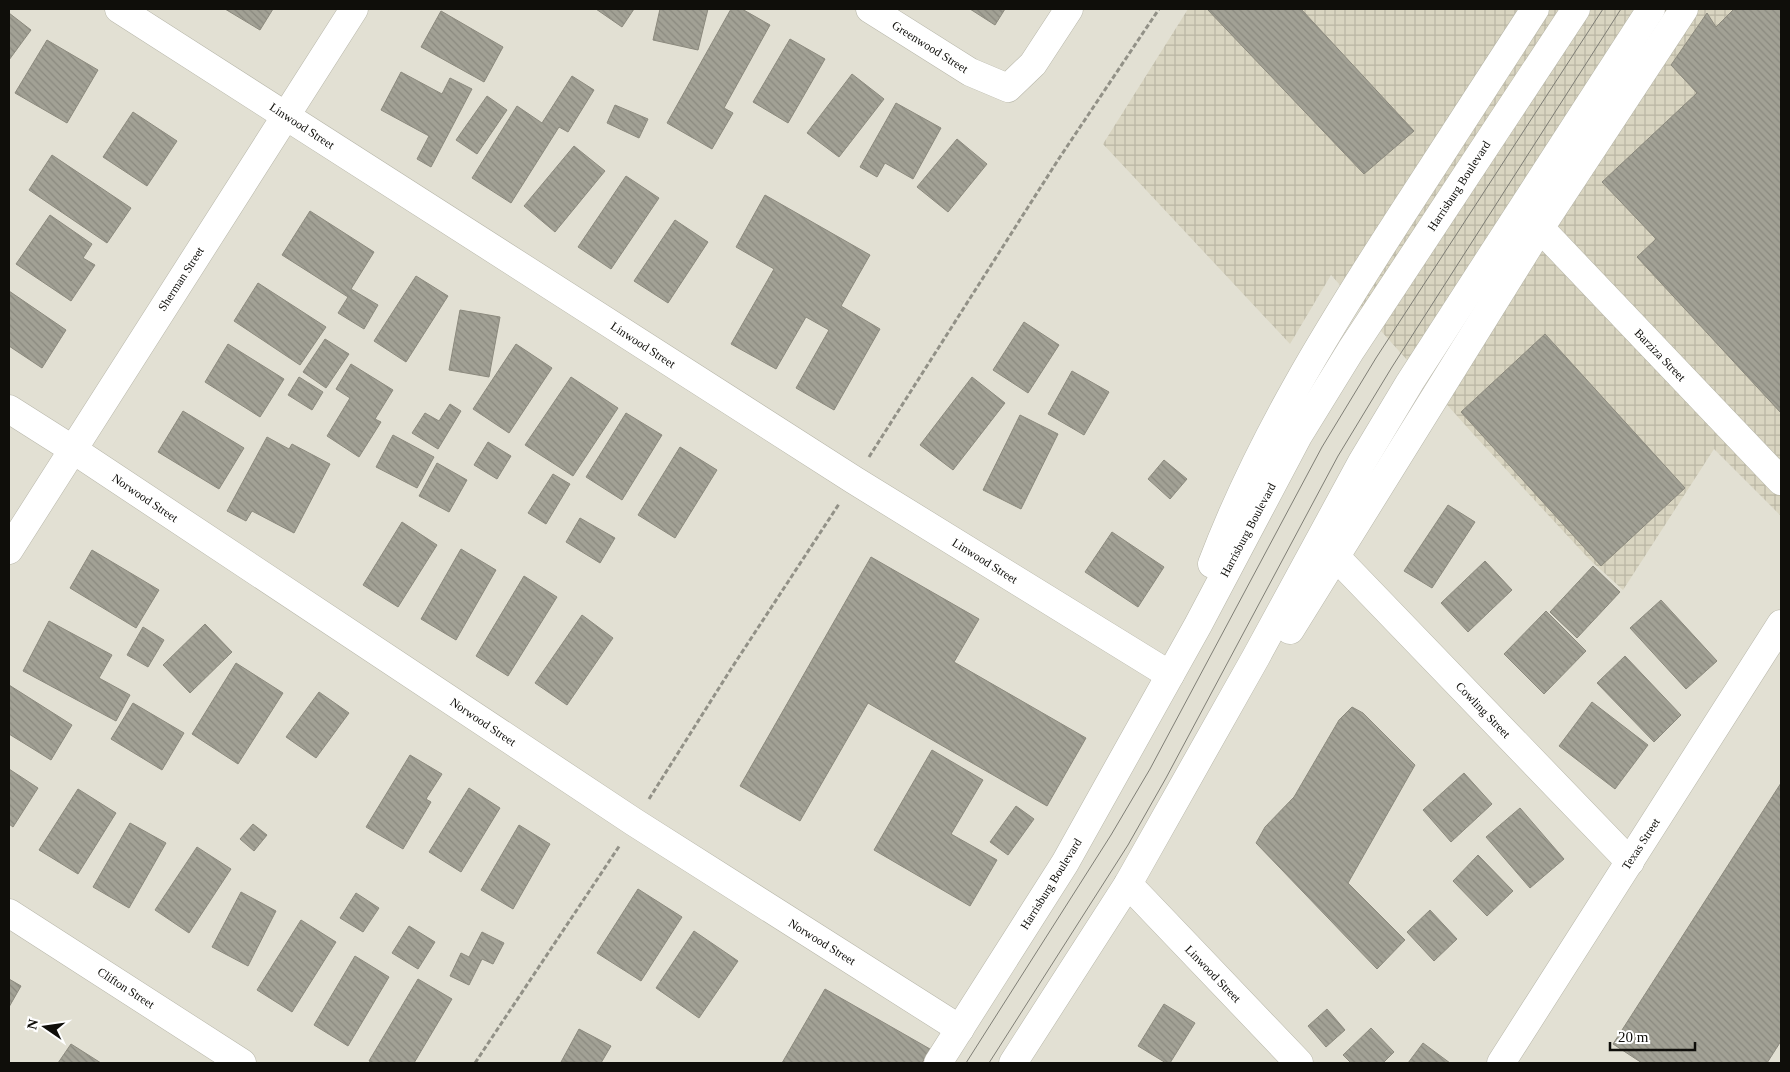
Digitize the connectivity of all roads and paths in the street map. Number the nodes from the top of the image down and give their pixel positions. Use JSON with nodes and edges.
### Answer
{"nodes":[{"id":1,"x":119,"y":9,"type":"edge"},
{"id":2,"x":354,"y":9,"type":"edge"},
{"id":3,"x":870,"y":9,"type":"edge"},
{"id":4,"x":1069,"y":9,"type":"edge"},
{"id":5,"x":1159,"y":9,"type":"edge"},
{"id":6,"x":1535,"y":9,"type":"edge"},
{"id":7,"x":1576,"y":9,"type":"edge"},
{"id":8,"x":1651,"y":9,"type":"edge"},
{"id":9,"x":1684,"y":9,"type":"edge"},
{"id":10,"x":286,"y":116,"type":"junction"},
{"id":11,"x":1540,"y":228,"type":"junction"},
{"id":12,"x":9,"y":409,"type":"edge"},
{"id":13,"x":72,"y":449,"type":"junction"},
{"id":14,"x":854,"y":480,"type":"junction"},
{"id":15,"x":1781,"y":481,"type":"edge"},
{"id":16,"x":9,"y":550,"type":"edge"},
{"id":17,"x":1336,"y":558,"type":"junction"},
{"id":18,"x":1781,"y":624,"type":"edge"},
{"id":19,"x":1170,"y":676,"type":"junction"},
{"id":20,"x":634,"y":822,"type":"junction"},
{"id":21,"x":1630,"y":862,"type":"junction"},
{"id":22,"x":1128,"y":884,"type":"junction"},
{"id":23,"x":9,"y":913,"type":"edge"},
{"id":24,"x":960,"y":1029,"type":"junction"},
{"id":25,"x":242,"y":1063,"type":"edge"},
{"id":26,"x":476,"y":1063,"type":"edge"},
{"id":27,"x":938,"y":1063,"type":"edge"},
{"id":28,"x":1014,"y":1063,"type":"edge"},
{"id":29,"x":1299,"y":1063,"type":"edge"},
{"id":30,"x":1500,"y":1063,"type":"edge"}],
"edges":[{"from":1,"to":10,"type":"street","name":"Linwood Street"},
{"from":2,"to":10,"type":"street","name":"Sherman Street"},
{"from":3,"to":4,"type":"street","name":"Greenwood Street"},
{"from":5,"to":14,"type":"path"},
{"from":6,"to":19,"type":"street"},
{"from":7,"to":19,"type":"street","name":"Harrisburg Boulevard"},
{"from":8,"to":22,"type":"street"},
{"from":9,"to":11,"type":"street"},
{"from":10,"to":13,"type":"street","name":"Sherman Street"},
{"from":10,"to":14,"type":"street","name":"Linwood Street"},
{"from":11,"to":15,"type":"street","name":"Barziza Street"},
{"from":11,"to":17,"type":"street"},
{"from":12,"to":13,"type":"street","name":"Norwood Street"},
{"from":13,"to":16,"type":"street","name":"Sherman Street"},
{"from":13,"to":20,"type":"street","name":"Norwood Street"},
{"from":14,"to":19,"type":"street","name":"Linwood Street"},
{"from":14,"to":20,"type":"path"},
{"from":17,"to":21,"type":"street","name":"Cowling Street"},
{"from":17,"to":22,"type":"street"},
{"from":18,"to":21,"type":"street","name":"Texas Street"},
{"from":19,"to":24,"type":"street","name":"Harrisburg Boulevard"},
{"from":20,"to":24,"type":"street","name":"Norwood Street"},
{"from":20,"to":26,"type":"path"},
{"from":21,"to":30,"type":"street","name":"Texas Street"},
{"from":22,"to":28,"type":"street"},
{"from":22,"to":29,"type":"street","name":"Linwood Street"},
{"from":23,"to":25,"type":"street","name":"Clifton Street"},
{"from":24,"to":27,"type":"street","name":"Harrisburg Boulevard"}]}
